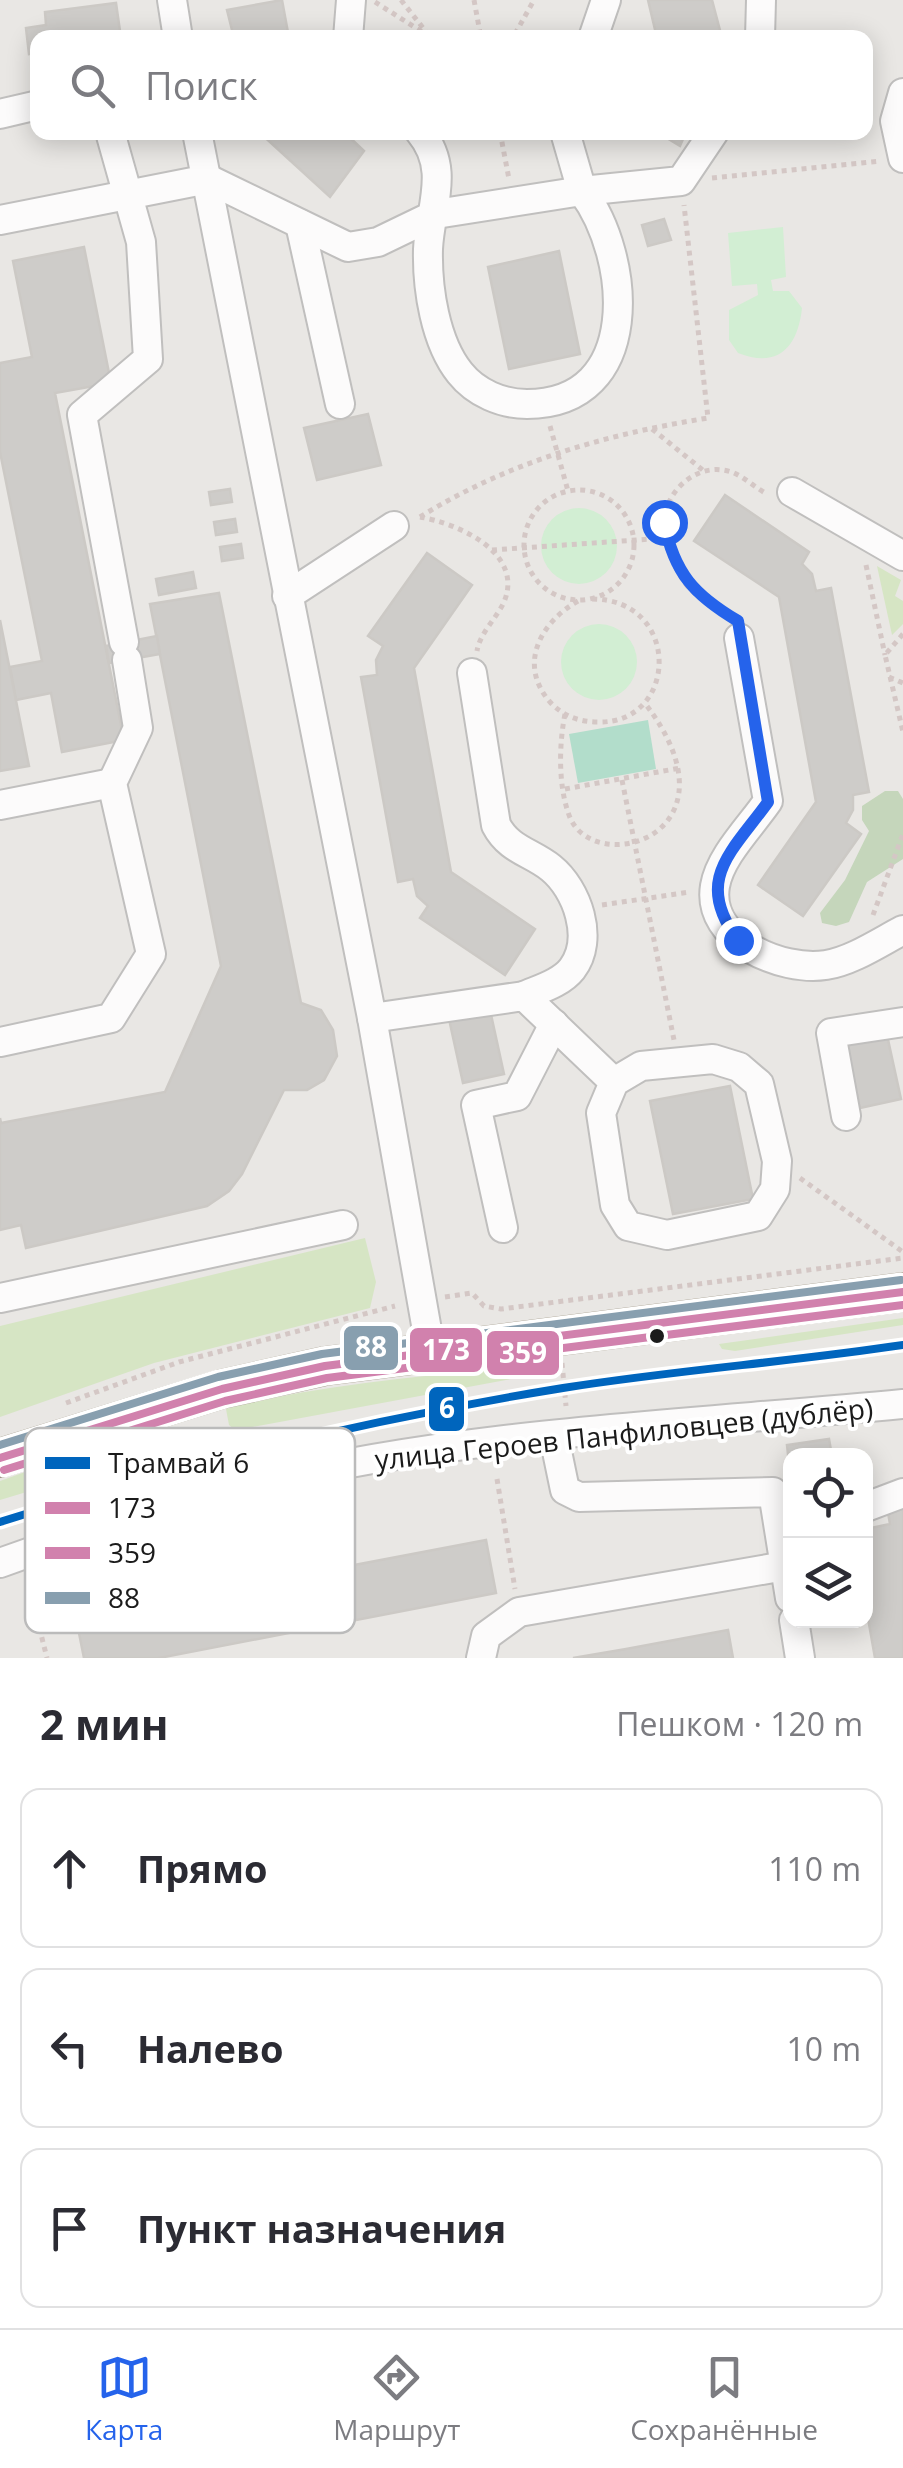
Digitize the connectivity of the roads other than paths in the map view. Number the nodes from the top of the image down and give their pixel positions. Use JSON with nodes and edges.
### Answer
{"nodes":[{"id":1,"x":172,"y":0,"type":"edge"},
{"id":2,"x":351,"y":0,"type":"edge"},
{"id":3,"x":606,"y":0,"type":"edge"},
{"id":4,"x":761,"y":0,"type":"edge"},
{"id":5,"x":177,"y":30,"type":"edge"},
{"id":6,"x":349,"y":30,"type":"edge"},
{"id":7,"x":596,"y":30,"type":"edge"},
{"id":8,"x":760,"y":30,"type":"edge"},
{"id":9,"x":903,"y":93,"type":"edge"},
{"id":10,"x":30,"y":108,"type":"edge"},
{"id":11,"x":0,"y":114,"type":"edge"},
{"id":12,"x":112,"y":140,"type":"edge"},
{"id":13,"x":199,"y":140,"type":"edge"},
{"id":14,"x":427,"y":140,"type":"edge"},
{"id":15,"x":566,"y":140,"type":"edge"},
{"id":16,"x":709,"y":140,"type":"edge"},
{"id":17,"x":894,"y":160,"type":"edge"},
{"id":18,"x":208,"y":180,"type":"junction"},
{"id":19,"x":582,"y":191,"type":"junction"},
{"id":20,"x":127,"y":194,"type":"junction"},
{"id":21,"x":436,"y":214,"type":"junction"},
{"id":22,"x":0,"y":220,"type":"edge"},
{"id":23,"x":300,"y":224,"type":"junction"},
{"id":24,"x":340,"y":404,"type":"dead end"},
{"id":25,"x":784,"y":496,"type":"road end"},
{"id":26,"x":407,"y":521,"type":"road end"},
{"id":27,"x":902,"y":554,"type":"edge"},
{"id":28,"x":287,"y":596,"type":"junction"},
{"id":29,"x":738,"y":638,"type":"road end"},
{"id":30,"x":472,"y":673,"type":"road end"},
{"id":31,"x":112,"y":783,"type":"junction"},
{"id":32,"x":0,"y":806,"type":"edge"},
{"id":33,"x":903,"y":930,"type":"edge"},
{"id":34,"x":524,"y":996,"type":"junction"},
{"id":35,"x":372,"y":1018,"type":"junction"},
{"id":36,"x":903,"y":1022,"type":"edge"},
{"id":37,"x":554,"y":1024,"type":"junction"},
{"id":38,"x":0,"y":1042,"type":"edge"},
{"id":39,"x":614,"y":1082,"type":"junction"},
{"id":40,"x":846,"y":1116,"type":"dead end"},
{"id":41,"x":343,"y":1225,"type":"dead end"},
{"id":42,"x":502,"y":1228,"type":"dead end"},
{"id":43,"x":903,"y":1292,"type":"edge"},
{"id":44,"x":0,"y":1298,"type":"edge"},
{"id":45,"x":431,"y":1353,"type":"junction"},
{"id":46,"x":903,"y":1404,"type":"edge"},
{"id":47,"x":97,"y":1428,"type":"edge"},
{"id":48,"x":554,"y":1438,"type":"junction"},
{"id":49,"x":25,"y":1450,"type":"edge"},
{"id":50,"x":0,"y":1458,"type":"edge"},
{"id":51,"x":355,"y":1464,"type":"edge"},
{"id":52,"x":903,"y":1493,"type":"edge"},
{"id":53,"x":873,"y":1504,"type":"edge"},
{"id":54,"x":784,"y":1538,"type":"edge"},
{"id":55,"x":783,"y":1548,"type":"edge"},
{"id":56,"x":25,"y":1554,"type":"edge"},
{"id":57,"x":0,"y":1563,"type":"edge"},
{"id":58,"x":795,"y":1628,"type":"edge"},
{"id":59,"x":481,"y":1658,"type":"edge"},
{"id":60,"x":800,"y":1658,"type":"edge"}],
"edges":[{"from":1,"to":5,"type":"street"},
{"from":2,"to":6,"type":"street"},
{"from":3,"to":7,"type":"street"},
{"from":4,"to":8,"type":"street"},
{"from":9,"to":17,"type":"street"},
{"from":10,"to":11,"type":"street"},
{"from":12,"to":20,"type":"street"},
{"from":13,"to":18,"type":"street"},
{"from":14,"to":21,"type":"street"},
{"from":15,"to":19,"type":"street"},
{"from":16,"to":19,"type":"street"},
{"from":18,"to":20,"type":"street"},
{"from":18,"to":23,"type":"street"},
{"from":18,"to":28,"type":"street"},
{"from":19,"to":21,"type":"street"},
{"from":19,"to":21,"type":"street"},
{"from":20,"to":22,"type":"street"},
{"from":20,"to":31,"type":"street"},
{"from":21,"to":23,"type":"street"},
{"from":23,"to":24,"type":"street"},
{"from":25,"to":27,"type":"street"},
{"from":26,"to":28,"type":"street"},
{"from":28,"to":35,"type":"street"},
{"from":29,"to":33,"type":"street"},
{"from":30,"to":34,"type":"street"},
{"from":31,"to":32,"type":"street"},
{"from":31,"to":38,"type":"street"},
{"from":34,"to":35,"type":"street"},
{"from":34,"to":37,"type":"street"},
{"from":35,"to":45,"type":"street"},
{"from":36,"to":40,"type":"street"},
{"from":37,"to":39,"type":"street"},
{"from":37,"to":42,"type":"street"},
{"from":39,"to":39,"type":"street"},
{"from":41,"to":44,"type":"street"},
{"from":43,"to":45,"type":"main road"},
{"from":45,"to":47,"type":"main road"},
{"from":46,"to":48,"type":"street","name":"улица Героев Панфиловцев (дублёр)"},
{"from":48,"to":51,"type":"street","name":"улица Героев Панфиловцев (дублёр)"},
{"from":48,"to":54,"type":"street"},
{"from":49,"to":50,"type":"main road"},
{"from":52,"to":53,"type":"street"},
{"from":55,"to":59,"type":"street"},
{"from":56,"to":57,"type":"street","name":"улица Героев Панфиловцев (дублёр)"},
{"from":58,"to":60,"type":"street"}]}
